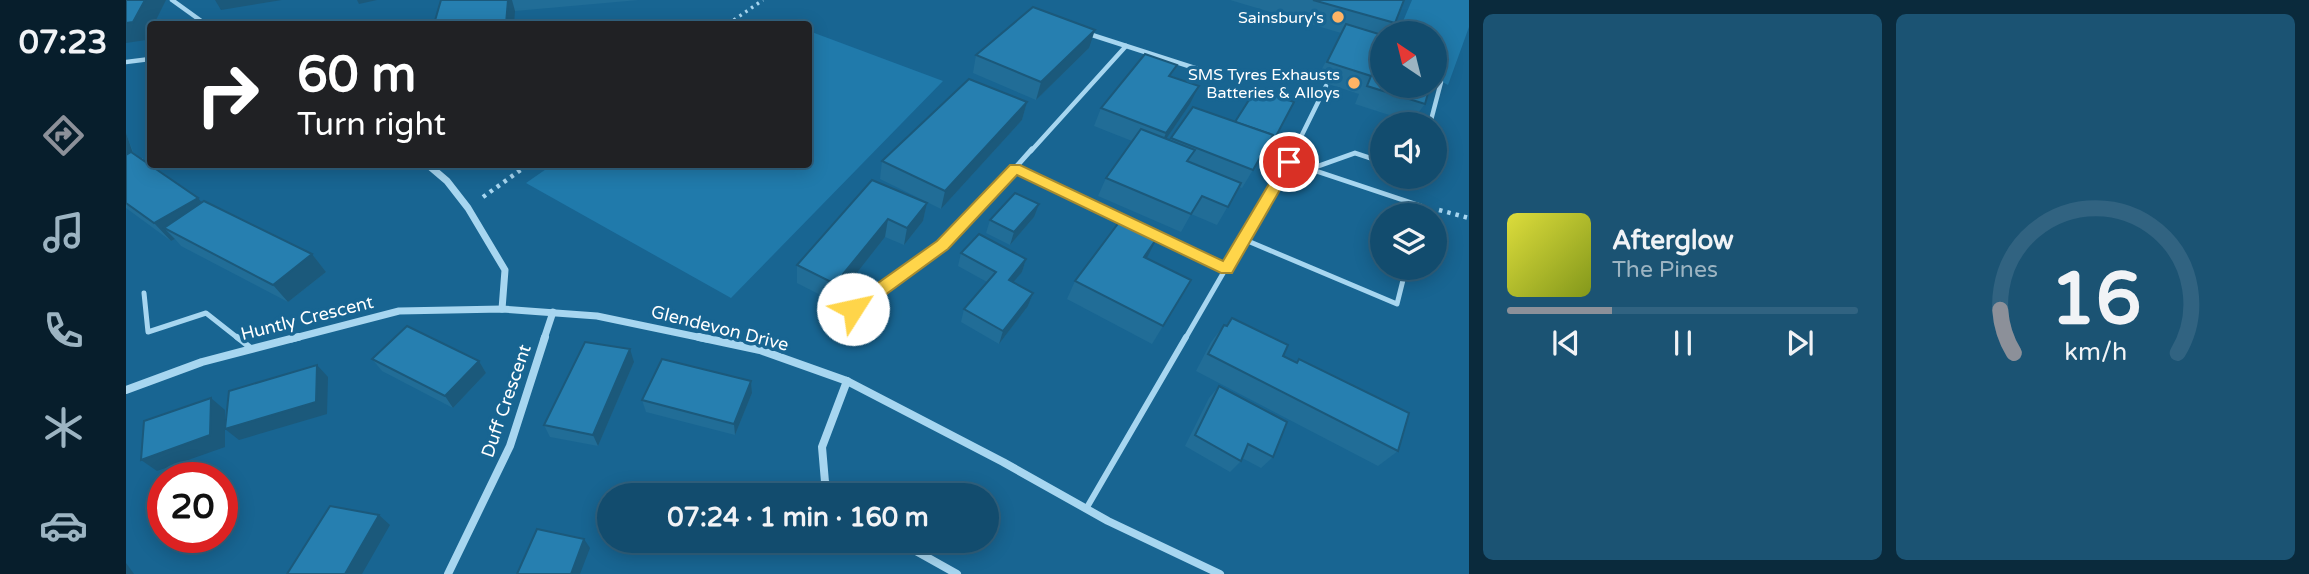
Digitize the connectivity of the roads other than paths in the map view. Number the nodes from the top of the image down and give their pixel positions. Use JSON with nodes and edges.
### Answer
{"nodes":[{"id":1,"x":172,"y":0,"type":"edge"},
{"id":2,"x":201,"y":21,"type":"edge"},
{"id":3,"x":1087,"y":33,"type":"edge"},
{"id":4,"x":1126,"y":46,"type":"junction"},
{"id":5,"x":147,"y":59,"type":"edge"},
{"id":6,"x":126,"y":62,"type":"edge"},
{"id":7,"x":1201,"y":70,"type":"dead end"},
{"id":8,"x":1326,"y":86,"type":"dead end"},
{"id":9,"x":1370,"y":158,"type":"edge"},
{"id":10,"x":1289,"y":162,"type":"junction"},
{"id":11,"x":432,"y":168,"type":"edge"},
{"id":12,"x":1015,"y":168,"type":"junction"},
{"id":13,"x":1310,"y":169,"type":"junction"},
{"id":14,"x":1412,"y":203,"type":"edge"},
{"id":15,"x":1243,"y":239,"type":"junction"},
{"id":16,"x":1226,"y":269,"type":"junction"},
{"id":17,"x":1403,"y":280,"type":"edge"},
{"id":18,"x":144,"y":293,"type":"dead end"},
{"id":19,"x":502,"y":309,"type":"junction"},
{"id":20,"x":853,"y":309,"type":"dead end"},
{"id":21,"x":553,"y":312,"type":"junction"},
{"id":22,"x":252,"y":349,"type":"junction"},
{"id":23,"x":847,"y":382,"type":"junction"},
{"id":24,"x":126,"y":390,"type":"edge"},
{"id":25,"x":826,"y":483,"type":"edge"},
{"id":26,"x":1086,"y":509,"type":"junction"},
{"id":27,"x":919,"y":553,"type":"edge"},
{"id":28,"x":448,"y":574,"type":"edge"},
{"id":29,"x":957,"y":574,"type":"edge"},
{"id":30,"x":1220,"y":574,"type":"edge"}],
"edges":[{"from":1,"to":2,"type":"street"},
{"from":3,"to":4,"type":"lane"},
{"from":4,"to":7,"type":"lane"},
{"from":4,"to":12,"type":"lane"},
{"from":5,"to":6,"type":"lane"},
{"from":8,"to":10,"type":"lane"},
{"from":9,"to":13,"type":"lane"},
{"from":10,"to":13,"type":"lane"},
{"from":10,"to":15,"type":"lane"},
{"from":11,"to":19,"type":"street"},
{"from":12,"to":16,"type":"lane"},
{"from":12,"to":20,"type":"lane"},
{"from":13,"to":14,"type":"lane"},
{"from":15,"to":16,"type":"lane"},
{"from":15,"to":17,"type":"lane"},
{"from":16,"to":26,"type":"lane"},
{"from":18,"to":22,"type":"lane"},
{"from":19,"to":21,"type":"street","name":"Glendevon Drive"},
{"from":19,"to":22,"type":"street","name":"Huntly Crescent"},
{"from":21,"to":23,"type":"street","name":"Glendevon Drive"},
{"from":21,"to":28,"type":"street","name":"Duff Crescent"},
{"from":22,"to":24,"type":"street","name":"Huntly Crescent"},
{"from":23,"to":25,"type":"street"},
{"from":23,"to":26,"type":"street","name":"Glendevon Drive"},
{"from":26,"to":30,"type":"street","name":"Glendevon Drive"},
{"from":27,"to":29,"type":"street"}]}
